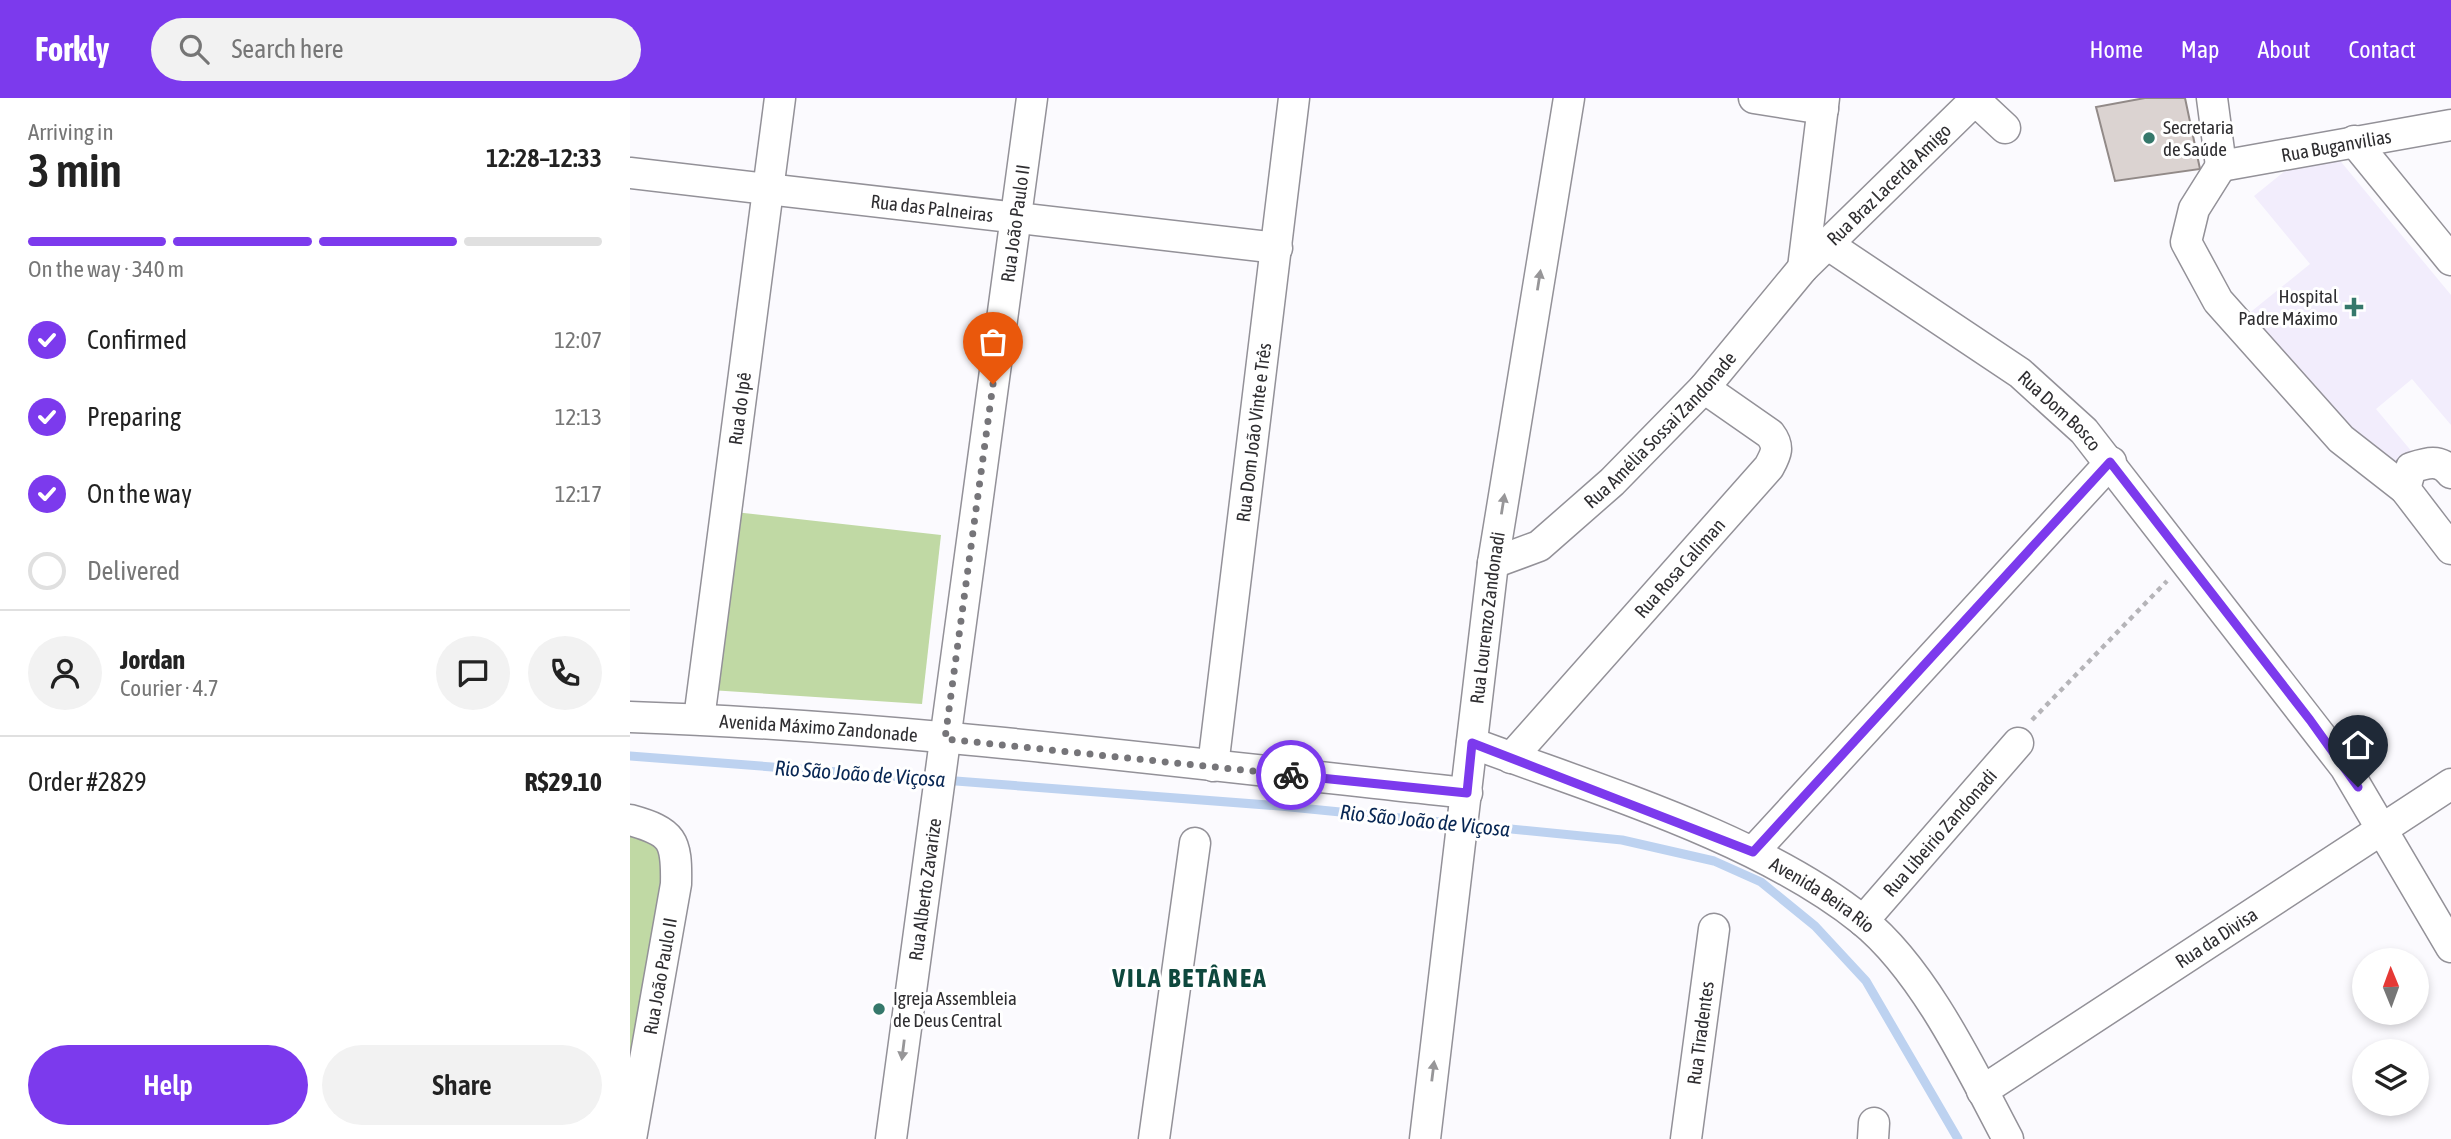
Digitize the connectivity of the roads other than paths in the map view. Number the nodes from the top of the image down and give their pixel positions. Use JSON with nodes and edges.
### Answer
{"nodes":[{"id":1,"x":780,"y":98,"type":"edge"},
{"id":2,"x":1032,"y":98,"type":"edge"},
{"id":3,"x":1294,"y":98,"type":"edge"},
{"id":4,"x":1569,"y":98,"type":"edge"},
{"id":5,"x":1754,"y":98,"type":"edge"},
{"id":6,"x":2212,"y":98,"type":"edge"},
{"id":7,"x":1974,"y":99,"type":"edge"},
{"id":8,"x":1824,"y":103,"type":"edge"},
{"id":9,"x":2451,"y":125,"type":"edge"},
{"id":10,"x":2005,"y":128,"type":"dead end"},
{"id":11,"x":2354,"y":141,"type":"junction"},
{"id":12,"x":2221,"y":166,"type":"junction"},
{"id":13,"x":630,"y":173,"type":"edge"},
{"id":14,"x":768,"y":191,"type":"junction"},
{"id":15,"x":1015,"y":220,"type":"junction"},
{"id":16,"x":1827,"y":244,"type":"junction"},
{"id":17,"x":1276,"y":248,"type":"junction"},
{"id":18,"x":2451,"y":260,"type":"edge"},
{"id":19,"x":1803,"y":268,"type":"junction"},
{"id":20,"x":1704,"y":388,"type":"junction"},
{"id":21,"x":2110,"y":462,"type":"junction"},
{"id":22,"x":2451,"y":474,"type":"edge"},
{"id":23,"x":2405,"y":489,"type":"junction"},
{"id":24,"x":2451,"y":549,"type":"edge"},
{"id":25,"x":1493,"y":563,"type":"junction"},
{"id":26,"x":630,"y":717,"type":"edge"},
{"id":27,"x":699,"y":719,"type":"junction"},
{"id":28,"x":2025,"y":732,"type":"road end"},
{"id":29,"x":1472,"y":743,"type":"junction"},
{"id":30,"x":943,"y":751,"type":"junction"},
{"id":31,"x":1511,"y":758,"type":"junction"},
{"id":32,"x":1213,"y":766,"type":"junction"},
{"id":33,"x":2451,"y":784,"type":"edge"},
{"id":34,"x":1465,"y":804,"type":"junction"},
{"id":35,"x":640,"y":822,"type":"edge"},
{"id":36,"x":2383,"y":828,"type":"junction"},
{"id":37,"x":1195,"y":843,"type":"dead end"},
{"id":38,"x":1753,"y":852,"type":"junction"},
{"id":39,"x":1863,"y":921,"type":"junction"},
{"id":40,"x":1714,"y":929,"type":"dead end"},
{"id":41,"x":2451,"y":947,"type":"edge"},
{"id":42,"x":1982,"y":1091,"type":"junction"},
{"id":43,"x":631,"y":1139,"type":"edge"},
{"id":44,"x":891,"y":1139,"type":"edge"},
{"id":45,"x":1154,"y":1139,"type":"edge"},
{"id":46,"x":1425,"y":1139,"type":"edge"},
{"id":47,"x":1686,"y":1139,"type":"edge"},
{"id":48,"x":2008,"y":1139,"type":"edge"}],
"edges":[{"from":1,"to":14,"type":"street","name":"Rua do Ipê"},
{"from":2,"to":15,"type":"street","name":"Rua João Paulo II"},
{"from":3,"to":17,"type":"street","name":"Rua Dom João Vinte e Três"},
{"from":25,"to":4,"type":"street","name":"Rua Lourenzo Zandonadi","one_way":true},
{"from":5,"to":8,"type":"street"},
{"from":6,"to":12,"type":"street"},
{"from":7,"to":10,"type":"street","name":"Rua Braz Lacerda Amigo"},
{"from":7,"to":16,"type":"street","name":"Rua Braz Lacerda Amigo"},
{"from":8,"to":19,"type":"street"},
{"from":9,"to":11,"type":"street","name":"Rua Buganvilias"},
{"from":11,"to":12,"type":"street","name":"Rua Buganvilias"},
{"from":11,"to":18,"type":"street"},
{"from":12,"to":23,"type":"street"},
{"from":13,"to":14,"type":"street","name":"Rua das Palneiras"},
{"from":14,"to":15,"type":"street","name":"Rua das Palneiras"},
{"from":14,"to":27,"type":"street","name":"Rua do Ipê"},
{"from":15,"to":17,"type":"street","name":"Rua das Palneiras"},
{"from":15,"to":30,"type":"street","name":"Rua João Paulo II"},
{"from":16,"to":19,"type":"street","name":"Rua Braz Lacerda Amigo"},
{"from":16,"to":21,"type":"street","name":"Rua Dom Bosco"},
{"from":17,"to":32,"type":"street","name":"Rua Dom João Vinte e Três"},
{"from":19,"to":20,"type":"street","name":"Rua Amélia Sossai Zandonade"},
{"from":20,"to":25,"type":"street","name":"Rua Amélia Sossai Zandonade"},
{"from":20,"to":31,"type":"street","name":"Rua Rosa Caliman"},
{"from":21,"to":36,"type":"street","name":"Rua Dom Bosco"},
{"from":21,"to":38,"type":"street"},
{"from":22,"to":23,"type":"street"},
{"from":23,"to":24,"type":"street"},
{"from":25,"to":29,"type":"street","name":"Rua Lourenzo Zandonadi"},
{"from":26,"to":27,"type":"street","name":"Avenida Máximo Zandonade"},
{"from":27,"to":30,"type":"street","name":"Avenida Máximo Zandonade"},
{"from":28,"to":39,"type":"street","name":"Rua Libeirio Zandonadi"},
{"from":29,"to":31,"type":"street","name":"Avenida Beira Rio"},
{"from":29,"to":34,"type":"street","name":"Rua Lourenzo Zandonadi"},
{"from":30,"to":32,"type":"street","name":"Avenida Máximo Zandonade"},
{"from":30,"to":44,"type":"street","name":"Rua Alberto Zavarize","one_way":true},
{"from":31,"to":38,"type":"street","name":"Avenida Beira Rio"},
{"from":32,"to":34,"type":"street","name":"Avenida Máximo Zandonade"},
{"from":33,"to":36,"type":"street","name":"Rua da Divisa"},
{"from":46,"to":34,"type":"street","name":"Rua Lourenzo Zandonadi","one_way":true},
{"from":35,"to":43,"type":"street","name":"Rua João Paulo II"},
{"from":36,"to":41,"type":"street","name":"Rua Dom Bosco"},
{"from":36,"to":42,"type":"street","name":"Rua da Divisa"},
{"from":37,"to":45,"type":"street"},
{"from":38,"to":39,"type":"street","name":"Avenida Beira Rio"},
{"from":39,"to":42,"type":"street","name":"Avenida Beira Rio"},
{"from":40,"to":47,"type":"street","name":"Rua Tiradentes"},
{"from":42,"to":48,"type":"street","name":"Avenida Beira Rio"}]}
